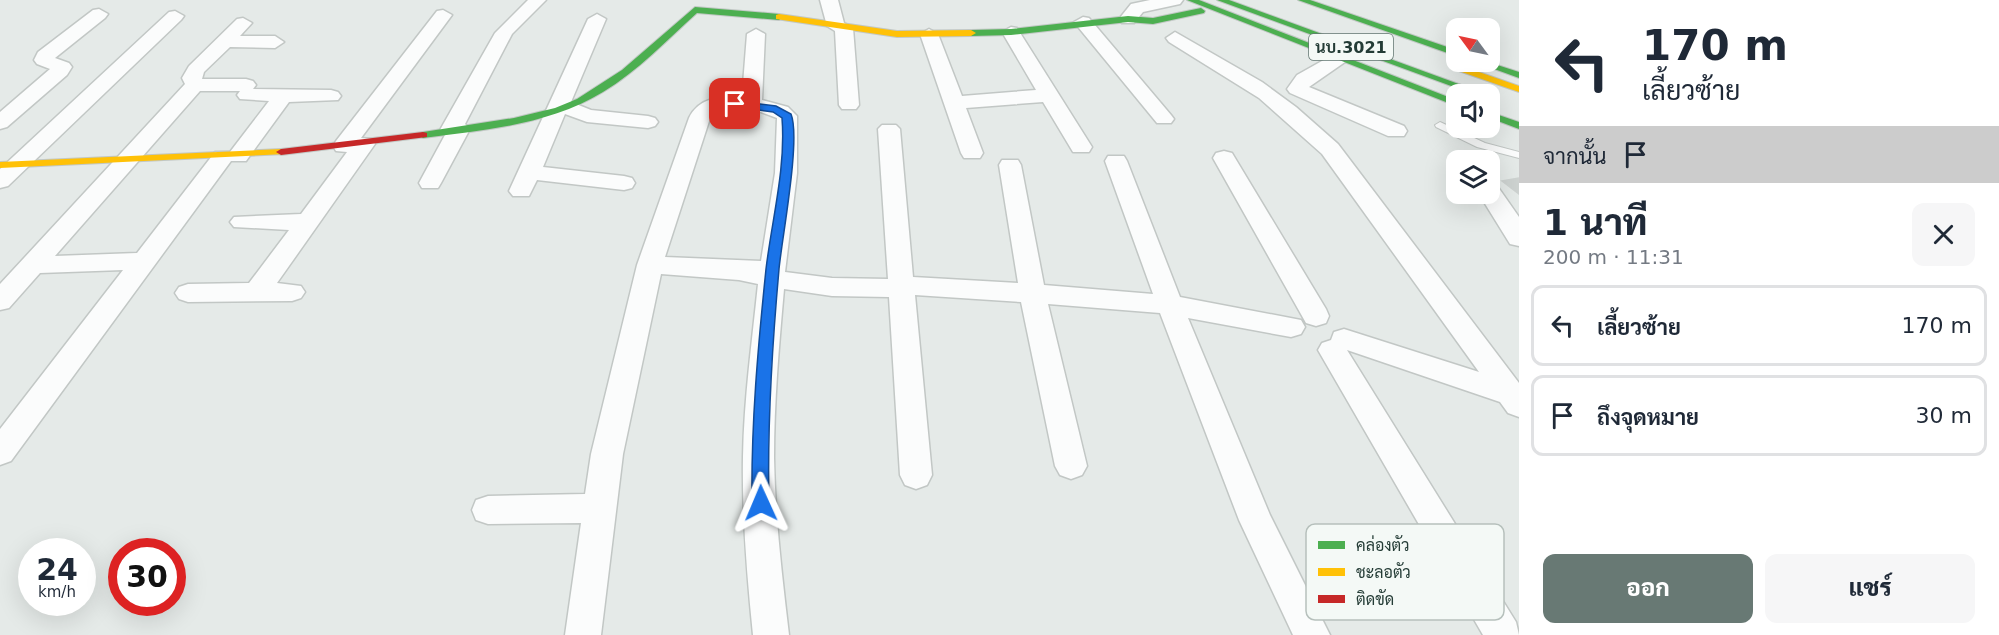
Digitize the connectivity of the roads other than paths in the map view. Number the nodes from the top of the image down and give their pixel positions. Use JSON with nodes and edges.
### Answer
{"nodes":[{"id":1,"x":537,"y":0,"type":"edge"},
{"id":2,"x":829,"y":0,"type":"edge"},
{"id":3,"x":1174,"y":0,"type":"edge"},
{"id":4,"x":1191,"y":0,"type":"edge"},
{"id":5,"x":1221,"y":0,"type":"edge"},
{"id":6,"x":1316,"y":0,"type":"edge"},
{"id":7,"x":1297,"y":4,"type":"edge"},
{"id":8,"x":1201,"y":11,"type":"junction"},
{"id":9,"x":99,"y":14,"type":"dead end"},
{"id":10,"x":443,"y":15,"type":"dead end"},
{"id":11,"x":175,"y":16,"type":"dead end"},
{"id":12,"x":597,"y":19,"type":"dead end"},
{"id":13,"x":1128,"y":19,"type":"junction"},
{"id":14,"x":1083,"y":22,"type":"junction"},
{"id":15,"x":243,"y":23,"type":"dead end"},
{"id":16,"x":840,"y":27,"type":"junction"},
{"id":17,"x":1393,"y":30,"type":"junction"},
{"id":18,"x":1011,"y":32,"type":"junction"},
{"id":19,"x":756,"y":34,"type":"dead end"},
{"id":20,"x":929,"y":34,"type":"junction"},
{"id":21,"x":1276,"y":34,"type":"junction"},
{"id":22,"x":1175,"y":38,"type":"dead end"},
{"id":23,"x":225,"y":41,"type":"junction"},
{"id":24,"x":275,"y":42,"type":"dead end"},
{"id":25,"x":1446,"y":49,"type":"edge"},
{"id":26,"x":1338,"y":58,"type":"junction"},
{"id":27,"x":1500,"y":69,"type":"edge"},
{"id":28,"x":1519,"y":75,"type":"edge"},
{"id":29,"x":1453,"y":84,"type":"edge"},
{"id":30,"x":195,"y":85,"type":"junction"},
{"id":31,"x":1519,"y":89,"type":"edge"},
{"id":32,"x":285,"y":95,"type":"junction"},
{"id":33,"x":1050,"y":95,"type":"junction"},
{"id":34,"x":331,"y":96,"type":"dead end"},
{"id":35,"x":1446,"y":98,"type":"edge"},
{"id":36,"x":954,"y":103,"type":"junction"},
{"id":37,"x":752,"y":105,"type":"junction"},
{"id":38,"x":849,"y":105,"type":"dead end"},
{"id":39,"x":563,"y":109,"type":"junction"},
{"id":40,"x":1164,"y":119,"type":"dead end"},
{"id":41,"x":1500,"y":119,"type":"edge"},
{"id":42,"x":648,"y":122,"type":"dead end"},
{"id":43,"x":0,"y":123,"type":"edge"},
{"id":44,"x":1440,"y":124,"type":"dead end"},
{"id":45,"x":1519,"y":126,"type":"edge"},
{"id":46,"x":889,"y":129,"type":"dead end"},
{"id":47,"x":455,"y":130,"type":"junction"},
{"id":48,"x":1396,"y":131,"type":"dead end"},
{"id":49,"x":354,"y":145,"type":"junction"},
{"id":50,"x":1081,"y":147,"type":"dead end"},
{"id":51,"x":972,"y":153,"type":"dead end"},
{"id":52,"x":1519,"y":155,"type":"edge"},
{"id":53,"x":231,"y":157,"type":"junction"},
{"id":54,"x":1224,"y":158,"type":"dead end"},
{"id":55,"x":125,"y":161,"type":"junction"},
{"id":56,"x":1116,"y":161,"type":"dead end"},
{"id":57,"x":9,"y":165,"type":"edge"},
{"id":58,"x":1010,"y":165,"type":"dead end"},
{"id":59,"x":0,"y":181,"type":"edge"},
{"id":60,"x":430,"y":183,"type":"dead end"},
{"id":61,"x":624,"y":183,"type":"dead end"},
{"id":62,"x":1500,"y":204,"type":"edge"},
{"id":63,"x":242,"y":222,"type":"dead end"},
{"id":64,"x":307,"y":222,"type":"junction"},
{"id":65,"x":1519,"y":238,"type":"edge"},
{"id":66,"x":145,"y":261,"type":"junction"},
{"id":67,"x":32,"y":265,"type":"junction"},
{"id":68,"x":650,"y":265,"type":"junction"},
{"id":69,"x":773,"y":273,"type":"junction"},
{"id":70,"x":909,"y":284,"type":"junction"},
{"id":71,"x":256,"y":292,"type":"junction"},
{"id":72,"x":292,"y":292,"type":"dead end"},
{"id":73,"x":1032,"y":292,"type":"junction"},
{"id":74,"x":188,"y":293,"type":"dead end"},
{"id":75,"x":0,"y":301,"type":"edge"},
{"id":76,"x":1171,"y":305,"type":"junction"},
{"id":77,"x":1316,"y":316,"type":"junction"},
{"id":78,"x":1291,"y":327,"type":"junction"},
{"id":79,"x":1338,"y":344,"type":"junction"},
{"id":80,"x":1516,"y":399,"type":"edge"},
{"id":81,"x":0,"y":452,"type":"edge"},
{"id":82,"x":1071,"y":466,"type":"dead end"},
{"id":83,"x":916,"y":474,"type":"dead end"},
{"id":84,"x":598,"y":508,"type":"junction"},
{"id":85,"x":488,"y":510,"type":"dead end"},
{"id":86,"x":1440,"y":524,"type":"edge"},
{"id":87,"x":1494,"y":620,"type":"edge"},
{"id":88,"x":583,"y":635,"type":"edge"},
{"id":89,"x":771,"y":635,"type":"edge"},
{"id":90,"x":1312,"y":635,"type":"edge"},
{"id":91,"x":1503,"y":635,"type":"edge"}],
"edges":[{"from":1,"to":47,"type":"street"},
{"from":2,"to":16,"type":"street"},
{"from":3,"to":8,"type":"street"},
{"from":3,"to":13,"type":"street"},
{"from":4,"to":21,"type":"street","number":"นบ.3021"},
{"from":5,"to":29,"type":"street","number":"นบ.3021"},
{"from":6,"to":17,"type":"street"},
{"from":7,"to":17,"type":"street","number":"นบ.3021"},
{"from":7,"to":31,"type":"street","number":"นบ.3021"},
{"from":8,"to":13,"type":"street"},
{"from":8,"to":21,"type":"street"},
{"from":9,"to":43,"type":"street"},
{"from":10,"to":49,"type":"street"},
{"from":11,"to":57,"type":"street"},
{"from":12,"to":39,"type":"street"},
{"from":13,"to":14,"type":"street"},
{"from":14,"to":18,"type":"street"},
{"from":14,"to":40,"type":"street"},
{"from":15,"to":23,"type":"street"},
{"from":16,"to":20,"type":"street"},
{"from":16,"to":38,"type":"street"},
{"from":16,"to":39,"type":"street"},
{"from":17,"to":25,"type":"street","number":"นบ.3021"},
{"from":18,"to":20,"type":"street"},
{"from":18,"to":33,"type":"street"},
{"from":19,"to":37,"type":"street"},
{"from":20,"to":36,"type":"street"},
{"from":21,"to":26,"type":"street","number":"นบ.3021"},
{"from":22,"to":80,"type":"street"},
{"from":23,"to":24,"type":"street"},
{"from":23,"to":30,"type":"street"},
{"from":26,"to":35,"type":"street","number":"นบ.3021"},
{"from":26,"to":48,"type":"street"},
{"from":27,"to":28,"type":"street"},
{"from":30,"to":32,"type":"street"},
{"from":30,"to":55,"type":"street"},
{"from":32,"to":34,"type":"street"},
{"from":32,"to":53,"type":"street"},
{"from":33,"to":36,"type":"street"},
{"from":33,"to":50,"type":"street"},
{"from":36,"to":51,"type":"street"},
{"from":37,"to":68,"type":"street"},
{"from":37,"to":69,"type":"street"},
{"from":39,"to":42,"type":"street"},
{"from":39,"to":47,"type":"street"},
{"from":39,"to":61,"type":"street"},
{"from":41,"to":45,"type":"street"},
{"from":44,"to":52,"type":"lane"},
{"from":46,"to":70,"type":"street"},
{"from":47,"to":49,"type":"street"},
{"from":47,"to":60,"type":"street"},
{"from":49,"to":53,"type":"street"},
{"from":49,"to":64,"type":"street"},
{"from":53,"to":55,"type":"street"},
{"from":53,"to":66,"type":"street"},
{"from":54,"to":77,"type":"street"},
{"from":55,"to":57,"type":"street"},
{"from":55,"to":67,"type":"street"},
{"from":56,"to":76,"type":"street"},
{"from":57,"to":59,"type":"street"},
{"from":58,"to":73,"type":"street"},
{"from":62,"to":65,"type":"street"},
{"from":63,"to":64,"type":"street"},
{"from":64,"to":71,"type":"street"},
{"from":66,"to":67,"type":"street"},
{"from":66,"to":81,"type":"street"},
{"from":67,"to":75,"type":"street"},
{"from":68,"to":69,"type":"street"},
{"from":68,"to":84,"type":"street"},
{"from":69,"to":70,"type":"street"},
{"from":69,"to":89,"type":"street"},
{"from":70,"to":73,"type":"street"},
{"from":70,"to":83,"type":"street"},
{"from":71,"to":72,"type":"street"},
{"from":71,"to":74,"type":"street"},
{"from":73,"to":76,"type":"street"},
{"from":73,"to":82,"type":"street"},
{"from":76,"to":78,"type":"street"},
{"from":76,"to":90,"type":"street"},
{"from":77,"to":78,"type":"street"},
{"from":77,"to":79,"type":"street"},
{"from":78,"to":79,"type":"street"},
{"from":79,"to":80,"type":"street"},
{"from":79,"to":86,"type":"street"},
{"from":84,"to":85,"type":"street"},
{"from":84,"to":88,"type":"street"},
{"from":87,"to":91,"type":"street"}]}
